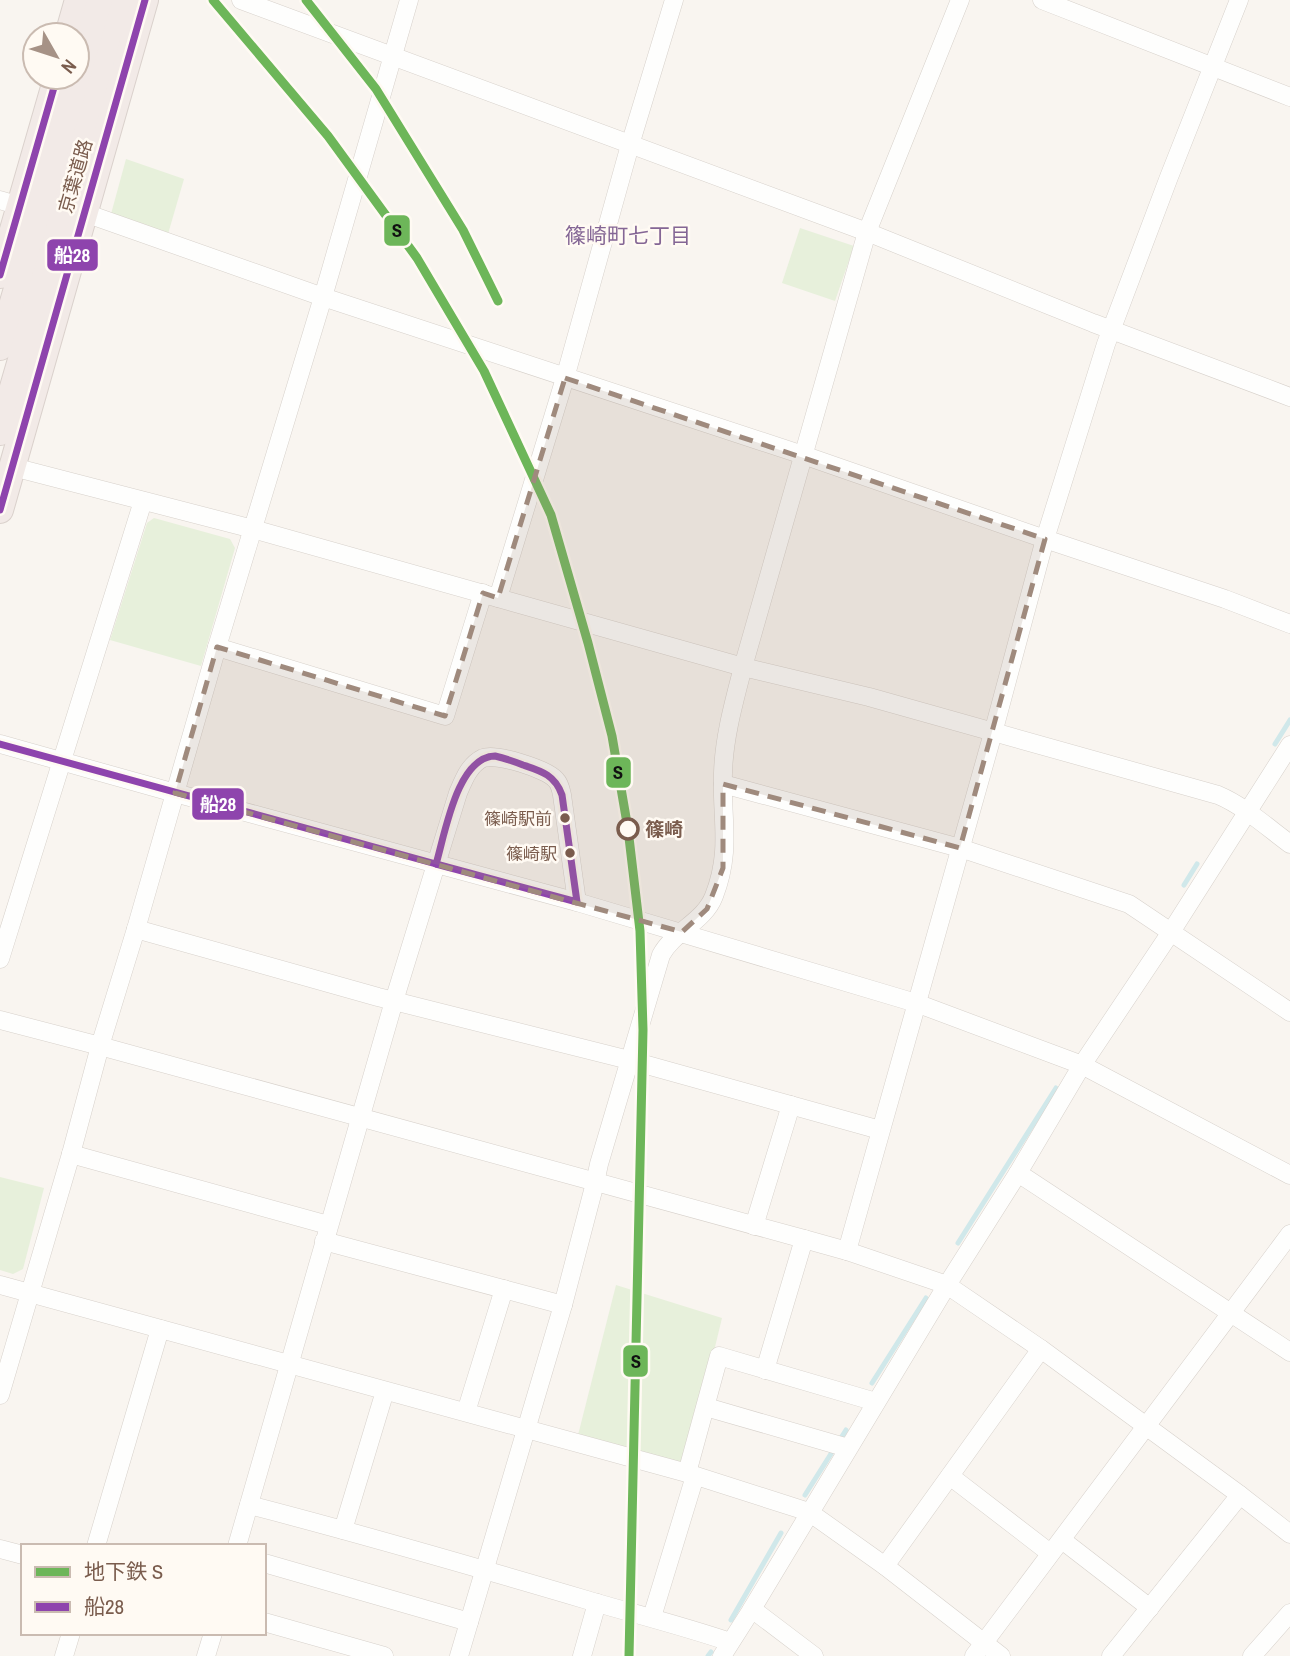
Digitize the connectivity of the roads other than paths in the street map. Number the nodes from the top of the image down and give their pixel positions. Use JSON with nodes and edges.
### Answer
{"nodes":[{"id":1,"x":78,"y":0,"type":"edge"},
{"id":2,"x":101,"y":0,"type":"edge"},
{"id":3,"x":126,"y":0,"type":"edge"},
{"id":4,"x":145,"y":0,"type":"edge"},
{"id":5,"x":241,"y":0,"type":"edge"},
{"id":6,"x":409,"y":0,"type":"edge"},
{"id":7,"x":674,"y":0,"type":"edge"},
{"id":8,"x":960,"y":0,"type":"edge"},
{"id":9,"x":1042,"y":0,"type":"edge"},
{"id":10,"x":1239,"y":0,"type":"edge"},
{"id":11,"x":72,"y":21,"type":"edge"},
{"id":12,"x":393,"y":58,"type":"junction"},
{"id":13,"x":1213,"y":67,"type":"junction"},
{"id":14,"x":52,"y":91,"type":"edge"},
{"id":15,"x":1290,"y":97,"type":"edge"},
{"id":16,"x":630,"y":145,"type":"junction"},
{"id":17,"x":10,"y":203,"type":"edge"},
{"id":18,"x":85,"y":213,"type":"junction"},
{"id":19,"x":867,"y":232,"type":"junction"},
{"id":20,"x":0,"y":275,"type":"edge"},
{"id":21,"x":323,"y":297,"type":"junction"},
{"id":22,"x":1110,"y":330,"type":"junction"},
{"id":23,"x":0,"y":347,"type":"edge"},
{"id":24,"x":565,"y":378,"type":"junction"},
{"id":25,"x":1290,"y":397,"type":"edge"},
{"id":26,"x":0,"y":432,"type":"edge"},
{"id":27,"x":803,"y":454,"type":"junction"},
{"id":28,"x":13,"y":467,"type":"junction"},
{"id":29,"x":143,"y":501,"type":"junction"},
{"id":30,"x":0,"y":510,"type":"edge"},
{"id":31,"x":253,"y":529,"type":"junction"},
{"id":32,"x":1045,"y":539,"type":"junction"},
{"id":33,"x":491,"y":596,"type":"junction"},
{"id":34,"x":1290,"y":624,"type":"edge"},
{"id":35,"x":217,"y":647,"type":"junction"},
{"id":36,"x":743,"y":667,"type":"junction"},
{"id":37,"x":993,"y":733,"type":"junction"},
{"id":38,"x":0,"y":744,"type":"edge"},
{"id":39,"x":1290,"y":745,"type":"edge"},
{"id":40,"x":61,"y":761,"type":"junction"},
{"id":41,"x":723,"y":784,"type":"junction"},
{"id":42,"x":175,"y":793,"type":"junction"},
{"id":43,"x":1247,"y":811,"type":"junction"},
{"id":44,"x":1290,"y":844,"type":"edge"},
{"id":45,"x":960,"y":848,"type":"junction"},
{"id":46,"x":436,"y":864,"type":"junction"},
{"id":47,"x":577,"y":902,"type":"junction"},
{"id":48,"x":136,"y":929,"type":"junction"},
{"id":49,"x":682,"y":932,"type":"junction"},
{"id":50,"x":1171,"y":932,"type":"junction"},
{"id":51,"x":0,"y":958,"type":"edge"},
{"id":52,"x":394,"y":1001,"type":"junction"},
{"id":53,"x":916,"y":1003,"type":"junction"},
{"id":54,"x":1290,"y":1012,"type":"edge"},
{"id":55,"x":0,"y":1020,"type":"edge"},
{"id":56,"x":100,"y":1046,"type":"junction"},
{"id":57,"x":629,"y":1060,"type":"junction"},
{"id":58,"x":1082,"y":1065,"type":"junction"},
{"id":59,"x":791,"y":1105,"type":"junction"},
{"id":60,"x":361,"y":1118,"type":"junction"},
{"id":61,"x":880,"y":1130,"type":"junction"},
{"id":62,"x":71,"y":1154,"type":"junction"},
{"id":63,"x":1017,"y":1173,"type":"junction"},
{"id":64,"x":1290,"y":1175,"type":"edge"},
{"id":65,"x":595,"y":1183,"type":"junction"},
{"id":66,"x":754,"y":1226,"type":"junction"},
{"id":67,"x":326,"y":1233,"type":"junction"},
{"id":68,"x":1290,"y":1234,"type":"edge"},
{"id":69,"x":804,"y":1239,"type":"junction"},
{"id":70,"x":847,"y":1251,"type":"junction"},
{"id":71,"x":0,"y":1284,"type":"edge"},
{"id":72,"x":947,"y":1285,"type":"junction"},
{"id":73,"x":504,"y":1289,"type":"junction"},
{"id":74,"x":30,"y":1293,"type":"junction"},
{"id":75,"x":563,"y":1305,"type":"junction"},
{"id":76,"x":1230,"y":1313,"type":"junction"},
{"id":77,"x":160,"y":1329,"type":"junction"},
{"id":78,"x":1041,"y":1349,"type":"junction"},
{"id":79,"x":1290,"y":1352,"type":"edge"},
{"id":80,"x":289,"y":1363,"type":"junction"},
{"id":81,"x":765,"y":1370,"type":"junction"},
{"id":82,"x":385,"y":1391,"type":"junction"},
{"id":83,"x":0,"y":1395,"type":"edge"},
{"id":84,"x":876,"y":1402,"type":"junction"},
{"id":85,"x":706,"y":1407,"type":"junction"},
{"id":86,"x":466,"y":1412,"type":"junction"},
{"id":87,"x":1147,"y":1427,"type":"junction"},
{"id":88,"x":526,"y":1429,"type":"junction"},
{"id":89,"x":848,"y":1448,"type":"junction"},
{"id":90,"x":691,"y":1475,"type":"junction"},
{"id":91,"x":950,"y":1476,"type":"junction"},
{"id":92,"x":1240,"y":1495,"type":"junction"},
{"id":93,"x":249,"y":1505,"type":"junction"},
{"id":94,"x":809,"y":1511,"type":"junction"},
{"id":95,"x":343,"y":1530,"type":"junction"},
{"id":96,"x":1290,"y":1534,"type":"edge"},
{"id":97,"x":97,"y":1544,"type":"edge"},
{"id":98,"x":238,"y":1544,"type":"edge"},
{"id":99,"x":1056,"y":1547,"type":"junction"},
{"id":100,"x":0,"y":1549,"type":"edge"},
{"id":101,"x":21,"y":1554,"type":"edge"},
{"id":102,"x":266,"y":1564,"type":"edge"},
{"id":103,"x":886,"y":1566,"type":"junction"},
{"id":104,"x":484,"y":1570,"type":"junction"},
{"id":105,"x":597,"y":1603,"type":"junction"},
{"id":106,"x":1150,"y":1608,"type":"junction"},
{"id":107,"x":752,"y":1609,"type":"junction"},
{"id":108,"x":1290,"y":1613,"type":"edge"},
{"id":109,"x":652,"y":1617,"type":"junction"},
{"id":110,"x":469,"y":1622,"type":"junction"},
{"id":111,"x":266,"y":1623,"type":"edge"},
{"id":112,"x":70,"y":1635,"type":"edge"},
{"id":113,"x":212,"y":1635,"type":"edge"},
{"id":114,"x":326,"y":1648,"type":"edge"},
{"id":115,"x":726,"y":1649,"type":"edge"},
{"id":116,"x":979,"y":1649,"type":"edge"},
{"id":117,"x":64,"y":1656,"type":"edge"},
{"id":118,"x":206,"y":1656,"type":"edge"},
{"id":119,"x":384,"y":1656,"type":"edge"},
{"id":120,"x":459,"y":1656,"type":"edge"},
{"id":121,"x":582,"y":1656,"type":"edge"},
{"id":122,"x":814,"y":1656,"type":"edge"},
{"id":123,"x":1001,"y":1656,"type":"edge"},
{"id":124,"x":1111,"y":1656,"type":"edge"},
{"id":125,"x":1252,"y":1656,"type":"edge"}],
"edges":[{"from":1,"to":11,"type":"highway"},
{"from":2,"to":23,"type":"highway","name":"京葉道路"},
{"from":3,"to":26,"type":"highway","name":"京葉道路"},
{"from":4,"to":18,"type":"highway","name":"京葉道路"},
{"from":5,"to":12,"type":"street"},
{"from":6,"to":12,"type":"street"},
{"from":7,"to":16,"type":"street"},
{"from":8,"to":19,"type":"street"},
{"from":9,"to":13,"type":"street"},
{"from":10,"to":13,"type":"street"},
{"from":12,"to":16,"type":"street"},
{"from":12,"to":21,"type":"street"},
{"from":13,"to":15,"type":"street"},
{"from":13,"to":22,"type":"street"},
{"from":14,"to":17,"type":"highway"},
{"from":16,"to":19,"type":"street"},
{"from":16,"to":24,"type":"street"},
{"from":17,"to":20,"type":"highway"},
{"from":18,"to":21,"type":"street"},
{"from":18,"to":28,"type":"highway","name":"京葉道路"},
{"from":19,"to":22,"type":"street"},
{"from":19,"to":27,"type":"street"},
{"from":21,"to":24,"type":"street"},
{"from":21,"to":31,"type":"street"},
{"from":22,"to":25,"type":"street"},
{"from":22,"to":32,"type":"street"},
{"from":24,"to":27,"type":"street"},
{"from":24,"to":33,"type":"street"},
{"from":27,"to":32,"type":"street"},
{"from":27,"to":36,"type":"street"},
{"from":28,"to":29,"type":"street"},
{"from":28,"to":30,"type":"highway","name":"京葉道路"},
{"from":29,"to":31,"type":"street"},
{"from":29,"to":40,"type":"street"},
{"from":31,"to":33,"type":"street"},
{"from":31,"to":35,"type":"street"},
{"from":32,"to":34,"type":"street"},
{"from":32,"to":37,"type":"street"},
{"from":33,"to":35,"type":"street"},
{"from":33,"to":36,"type":"street"},
{"from":35,"to":42,"type":"street"},
{"from":36,"to":37,"type":"street"},
{"from":36,"to":41,"type":"street"},
{"from":37,"to":43,"type":"street"},
{"from":37,"to":45,"type":"street"},
{"from":38,"to":40,"type":"street"},
{"from":39,"to":43,"type":"street"},
{"from":40,"to":42,"type":"street"},
{"from":40,"to":51,"type":"street"},
{"from":41,"to":45,"type":"street"},
{"from":41,"to":49,"type":"street"},
{"from":42,"to":46,"type":"street"},
{"from":42,"to":48,"type":"street"},
{"from":43,"to":44,"type":"street"},
{"from":43,"to":50,"type":"street"},
{"from":45,"to":50,"type":"street"},
{"from":45,"to":53,"type":"street"},
{"from":46,"to":47,"type":"street"},
{"from":46,"to":47,"type":"street"},
{"from":46,"to":52,"type":"street"},
{"from":47,"to":49,"type":"street"},
{"from":48,"to":52,"type":"street"},
{"from":48,"to":56,"type":"street"},
{"from":49,"to":53,"type":"street"},
{"from":49,"to":57,"type":"street"},
{"from":50,"to":54,"type":"street"},
{"from":50,"to":58,"type":"street"},
{"from":52,"to":57,"type":"street"},
{"from":52,"to":60,"type":"street"},
{"from":53,"to":58,"type":"street"},
{"from":53,"to":61,"type":"street"},
{"from":55,"to":56,"type":"street"},
{"from":56,"to":60,"type":"street"},
{"from":56,"to":62,"type":"street"},
{"from":57,"to":59,"type":"street"},
{"from":57,"to":65,"type":"street"},
{"from":58,"to":63,"type":"street"},
{"from":58,"to":64,"type":"street"},
{"from":59,"to":61,"type":"street"},
{"from":59,"to":66,"type":"street"},
{"from":60,"to":65,"type":"street"},
{"from":60,"to":67,"type":"street"},
{"from":61,"to":70,"type":"street"},
{"from":62,"to":67,"type":"street"},
{"from":62,"to":74,"type":"street"},
{"from":63,"to":72,"type":"street"},
{"from":63,"to":76,"type":"street"},
{"from":65,"to":66,"type":"street"},
{"from":65,"to":75,"type":"street"},
{"from":66,"to":69,"type":"street"},
{"from":67,"to":73,"type":"street"},
{"from":67,"to":80,"type":"street"},
{"from":68,"to":76,"type":"street"},
{"from":69,"to":70,"type":"street"},
{"from":69,"to":81,"type":"street"},
{"from":70,"to":72,"type":"street"},
{"from":71,"to":74,"type":"street"},
{"from":72,"to":78,"type":"street"},
{"from":72,"to":84,"type":"street"},
{"from":73,"to":75,"type":"street"},
{"from":73,"to":86,"type":"street"},
{"from":74,"to":77,"type":"street"},
{"from":74,"to":83,"type":"street"},
{"from":75,"to":88,"type":"street"},
{"from":76,"to":79,"type":"street"},
{"from":76,"to":87,"type":"street"},
{"from":77,"to":80,"type":"street"},
{"from":77,"to":97,"type":"street"},
{"from":78,"to":87,"type":"street"},
{"from":78,"to":91,"type":"street"},
{"from":80,"to":82,"type":"street"},
{"from":80,"to":93,"type":"street"},
{"from":81,"to":84,"type":"street"},
{"from":81,"to":85,"type":"street"},
{"from":82,"to":86,"type":"street"},
{"from":82,"to":95,"type":"street"},
{"from":84,"to":89,"type":"street"},
{"from":85,"to":89,"type":"street"},
{"from":85,"to":90,"type":"street"},
{"from":86,"to":88,"type":"street"},
{"from":87,"to":92,"type":"street"},
{"from":87,"to":99,"type":"street"},
{"from":88,"to":90,"type":"street"},
{"from":88,"to":104,"type":"street"},
{"from":89,"to":94,"type":"street"},
{"from":90,"to":94,"type":"street"},
{"from":90,"to":109,"type":"street"},
{"from":91,"to":99,"type":"street"},
{"from":91,"to":103,"type":"street"},
{"from":92,"to":96,"type":"street"},
{"from":92,"to":106,"type":"street"},
{"from":93,"to":95,"type":"street"},
{"from":93,"to":98,"type":"street"},
{"from":94,"to":103,"type":"street"},
{"from":94,"to":107,"type":"street"},
{"from":95,"to":104,"type":"street"},
{"from":99,"to":106,"type":"street"},
{"from":99,"to":116,"type":"street"},
{"from":100,"to":101,"type":"street"},
{"from":102,"to":110,"type":"street"},
{"from":103,"to":116,"type":"street"},
{"from":104,"to":105,"type":"street"},
{"from":104,"to":110,"type":"street"},
{"from":105,"to":109,"type":"street"},
{"from":105,"to":121,"type":"street"},
{"from":106,"to":124,"type":"street"},
{"from":107,"to":115,"type":"street"},
{"from":107,"to":122,"type":"street"},
{"from":108,"to":125,"type":"street"},
{"from":109,"to":115,"type":"street"},
{"from":110,"to":120,"type":"street"},
{"from":111,"to":114,"type":"street"},
{"from":112,"to":117,"type":"street"},
{"from":113,"to":118,"type":"street"},
{"from":114,"to":119,"type":"street"},
{"from":116,"to":123,"type":"street"}]}
